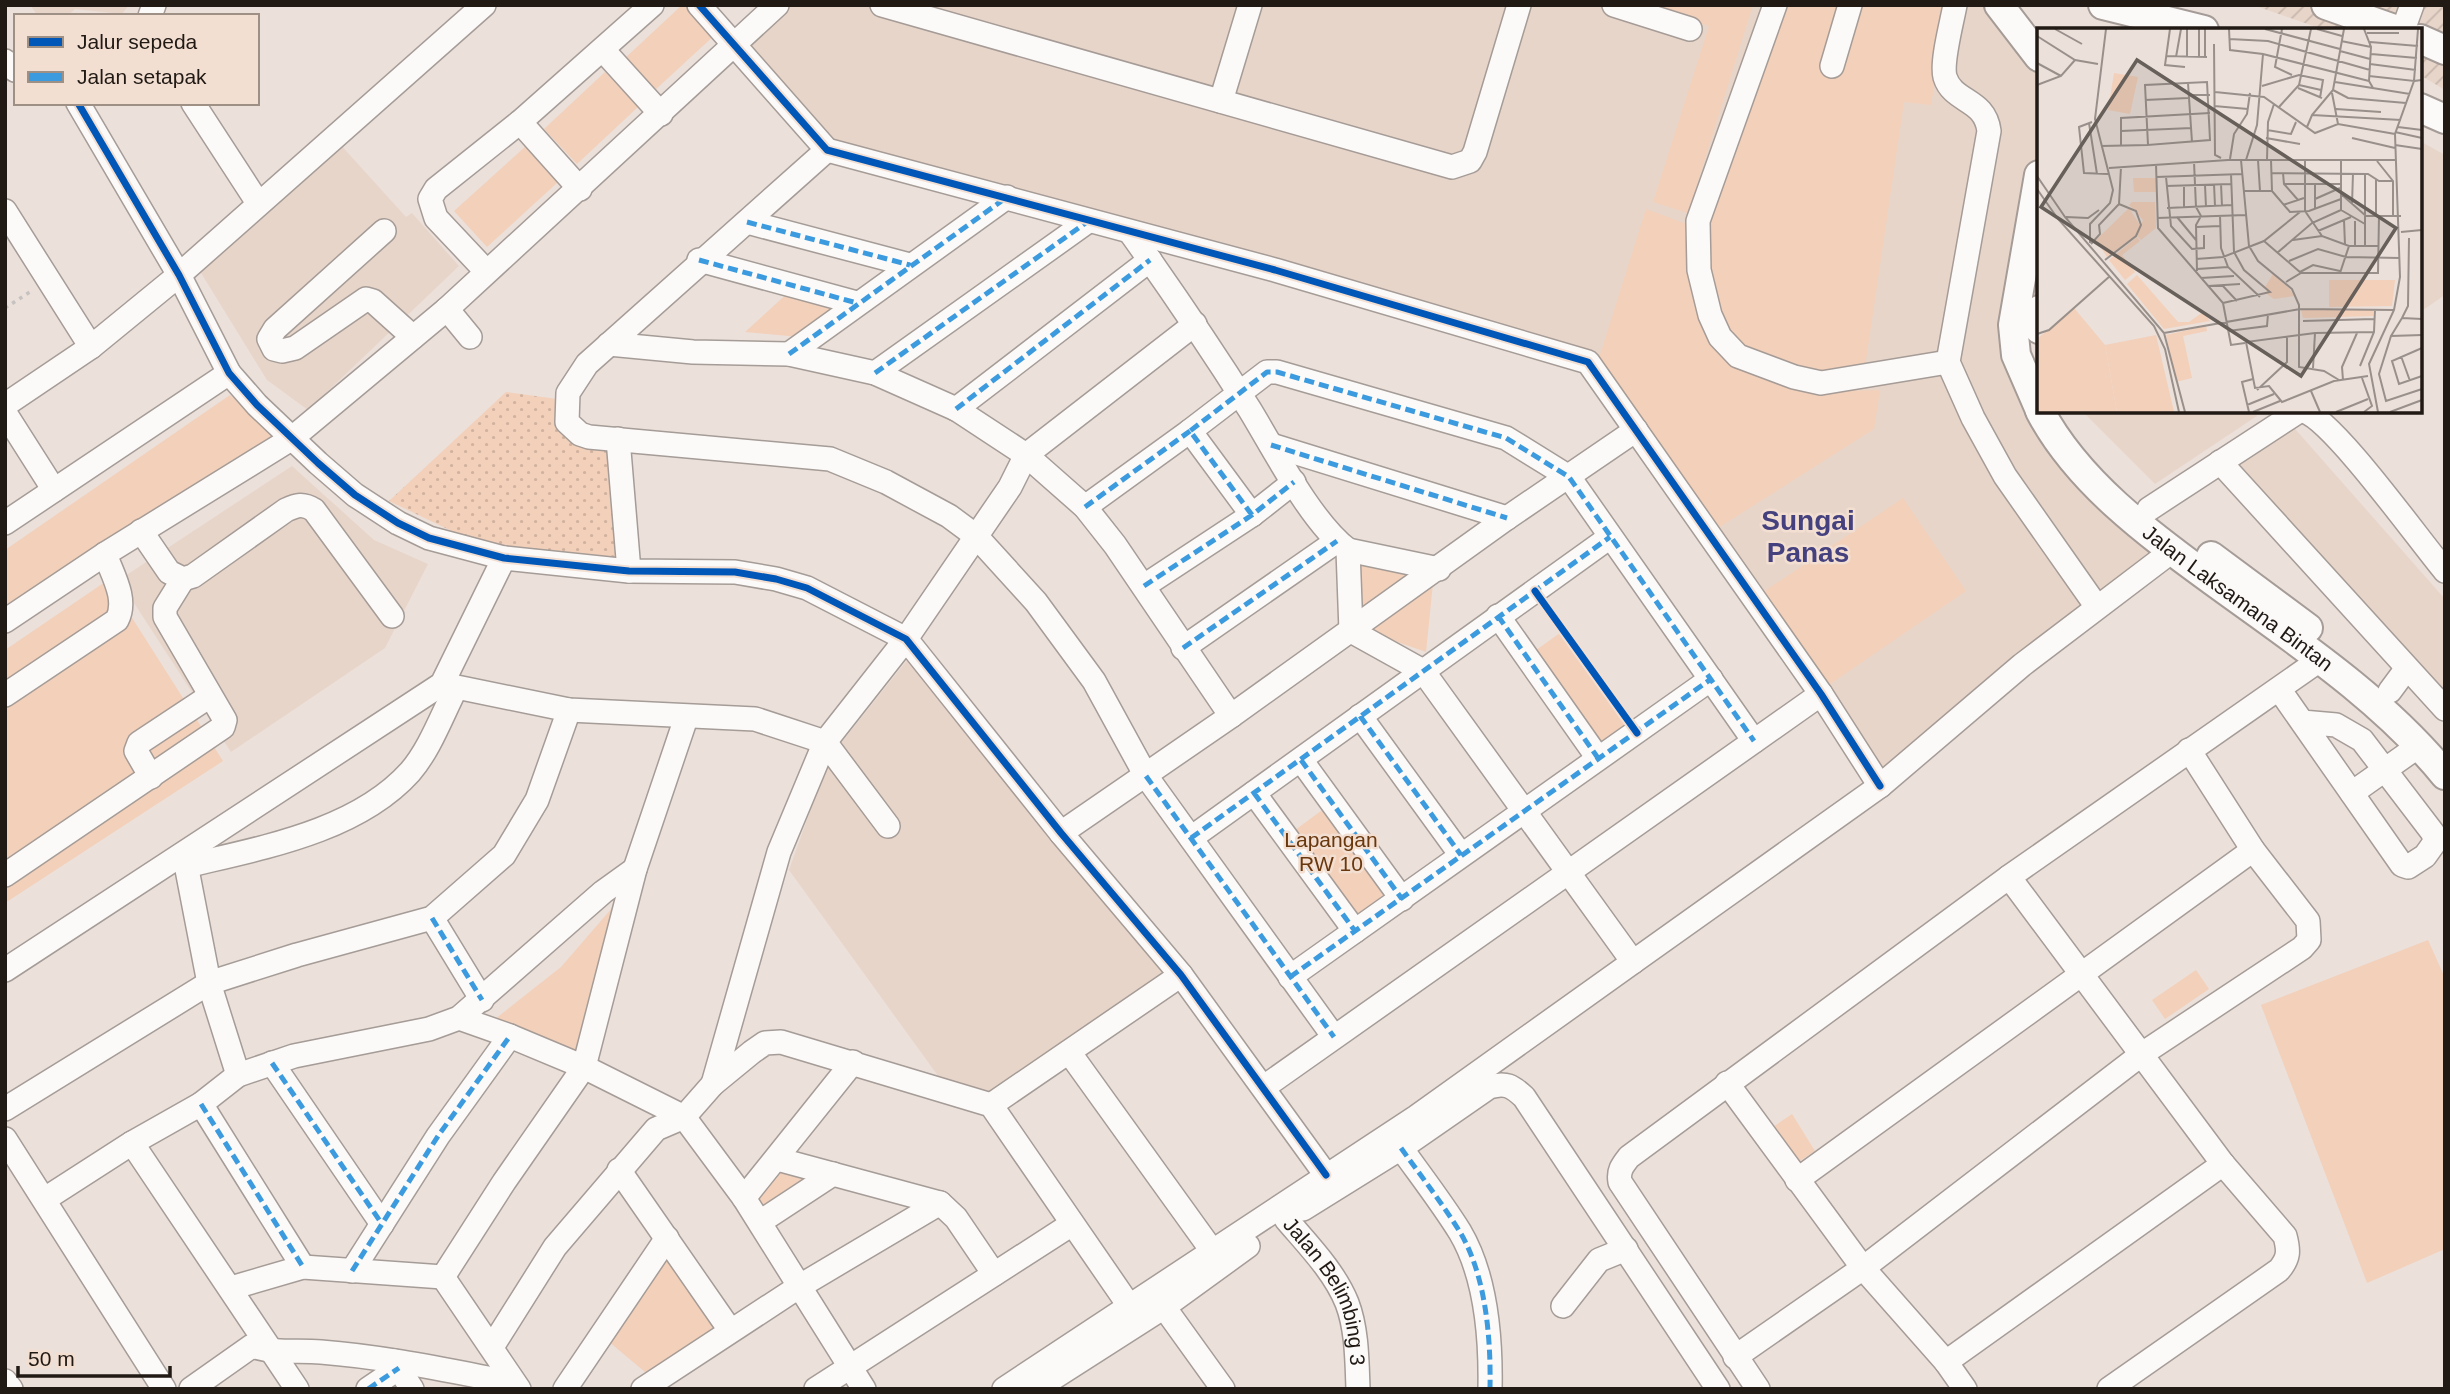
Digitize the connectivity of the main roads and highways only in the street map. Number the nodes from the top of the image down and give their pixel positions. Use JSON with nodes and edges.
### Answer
{"nodes":[{"id":1,"x":1999,"y":5,"type":"edge"},
{"id":2,"x":2103,"y":5,"type":"edge"},
{"id":3,"x":2326,"y":5,"type":"edge"},
{"id":4,"x":2196,"y":28,"type":"edge"},
{"id":5,"x":2390,"y":28,"type":"edge"},
{"id":6,"x":2422,"y":40,"type":"edge"},
{"id":7,"x":2445,"y":50,"type":"edge"},
{"id":8,"x":2037,"y":54,"type":"edge"},
{"id":9,"x":2422,"y":109,"type":"edge"},
{"id":10,"x":2445,"y":119,"type":"edge"},
{"id":11,"x":2037,"y":187,"type":"edge"},
{"id":12,"x":2037,"y":403,"type":"edge"},
{"id":13,"x":2042,"y":413,"type":"edge"},
{"id":14,"x":2062,"y":413,"type":"edge"},
{"id":15,"x":2432,"y":745,"type":"edge"},
{"id":16,"x":2445,"y":775,"type":"edge"}],
"edges":[{"from":1,"to":8,"type":"main road"},
{"from":2,"to":4,"type":"main road"},
{"from":3,"to":5,"type":"main road"},
{"from":6,"to":7,"type":"main road"},
{"from":9,"to":10,"type":"main road"},
{"from":11,"to":12,"type":"main road","name":"Jalan Laksamana Bintan"},
{"from":13,"to":15,"type":"main road","name":"Jalan Laksamana Bintan"},
{"from":14,"to":15,"type":"main road","name":"Jalan Laksamana Bintan"},
{"from":15,"to":16,"type":"main road","name":"Jalan Laksamana Bintan"}]}
